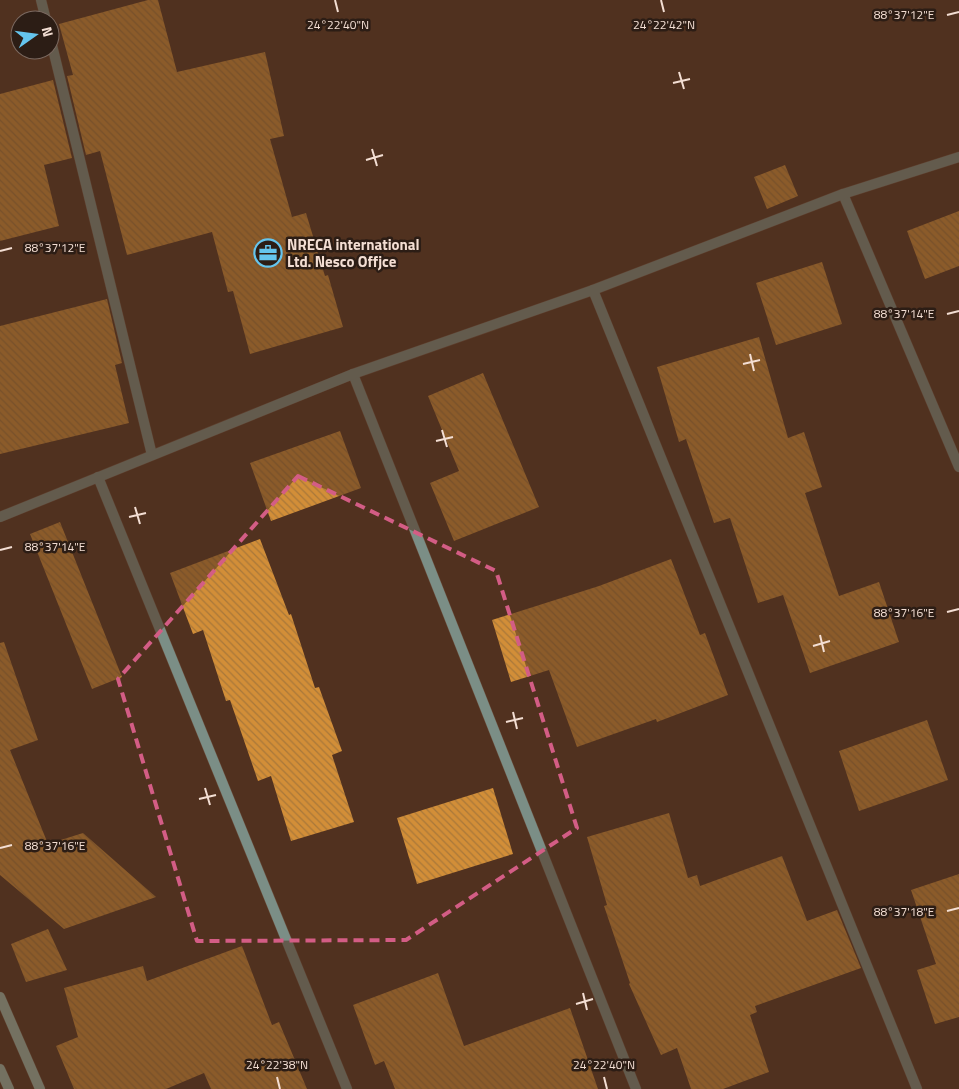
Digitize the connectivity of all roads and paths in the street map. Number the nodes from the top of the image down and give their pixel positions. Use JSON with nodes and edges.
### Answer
{"nodes":[{"id":1,"x":56,"y":60,"type":"edge"},
{"id":2,"x":959,"y":157,"type":"edge"},
{"id":3,"x":843,"y":194,"type":"junction"},
{"id":4,"x":593,"y":290,"type":"junction"},
{"id":5,"x":353,"y":374,"type":"junction"},
{"id":6,"x":152,"y":455,"type":"junction"},
{"id":7,"x":959,"y":466,"type":"edge"},
{"id":8,"x":98,"y":477,"type":"junction"},
{"id":9,"x":0,"y":517,"type":"edge"},
{"id":10,"x":0,"y":997,"type":"edge"},
{"id":11,"x":0,"y":1070,"type":"edge"},
{"id":12,"x":9,"y":1089,"type":"edge"},
{"id":13,"x":40,"y":1089,"type":"edge"},
{"id":14,"x":347,"y":1089,"type":"edge"},
{"id":15,"x":636,"y":1089,"type":"edge"},
{"id":16,"x":916,"y":1089,"type":"edge"}],
"edges":[{"from":1,"to":6,"type":"street"},
{"from":2,"to":3,"type":"street"},
{"from":3,"to":4,"type":"street"},
{"from":3,"to":7,"type":"street"},
{"from":4,"to":5,"type":"street"},
{"from":4,"to":16,"type":"street"},
{"from":5,"to":6,"type":"street"},
{"from":5,"to":15,"type":"street"},
{"from":6,"to":8,"type":"street"},
{"from":8,"to":9,"type":"street"},
{"from":8,"to":14,"type":"street"},
{"from":10,"to":13,"type":"main road"},
{"from":11,"to":12,"type":"main road"}]}
